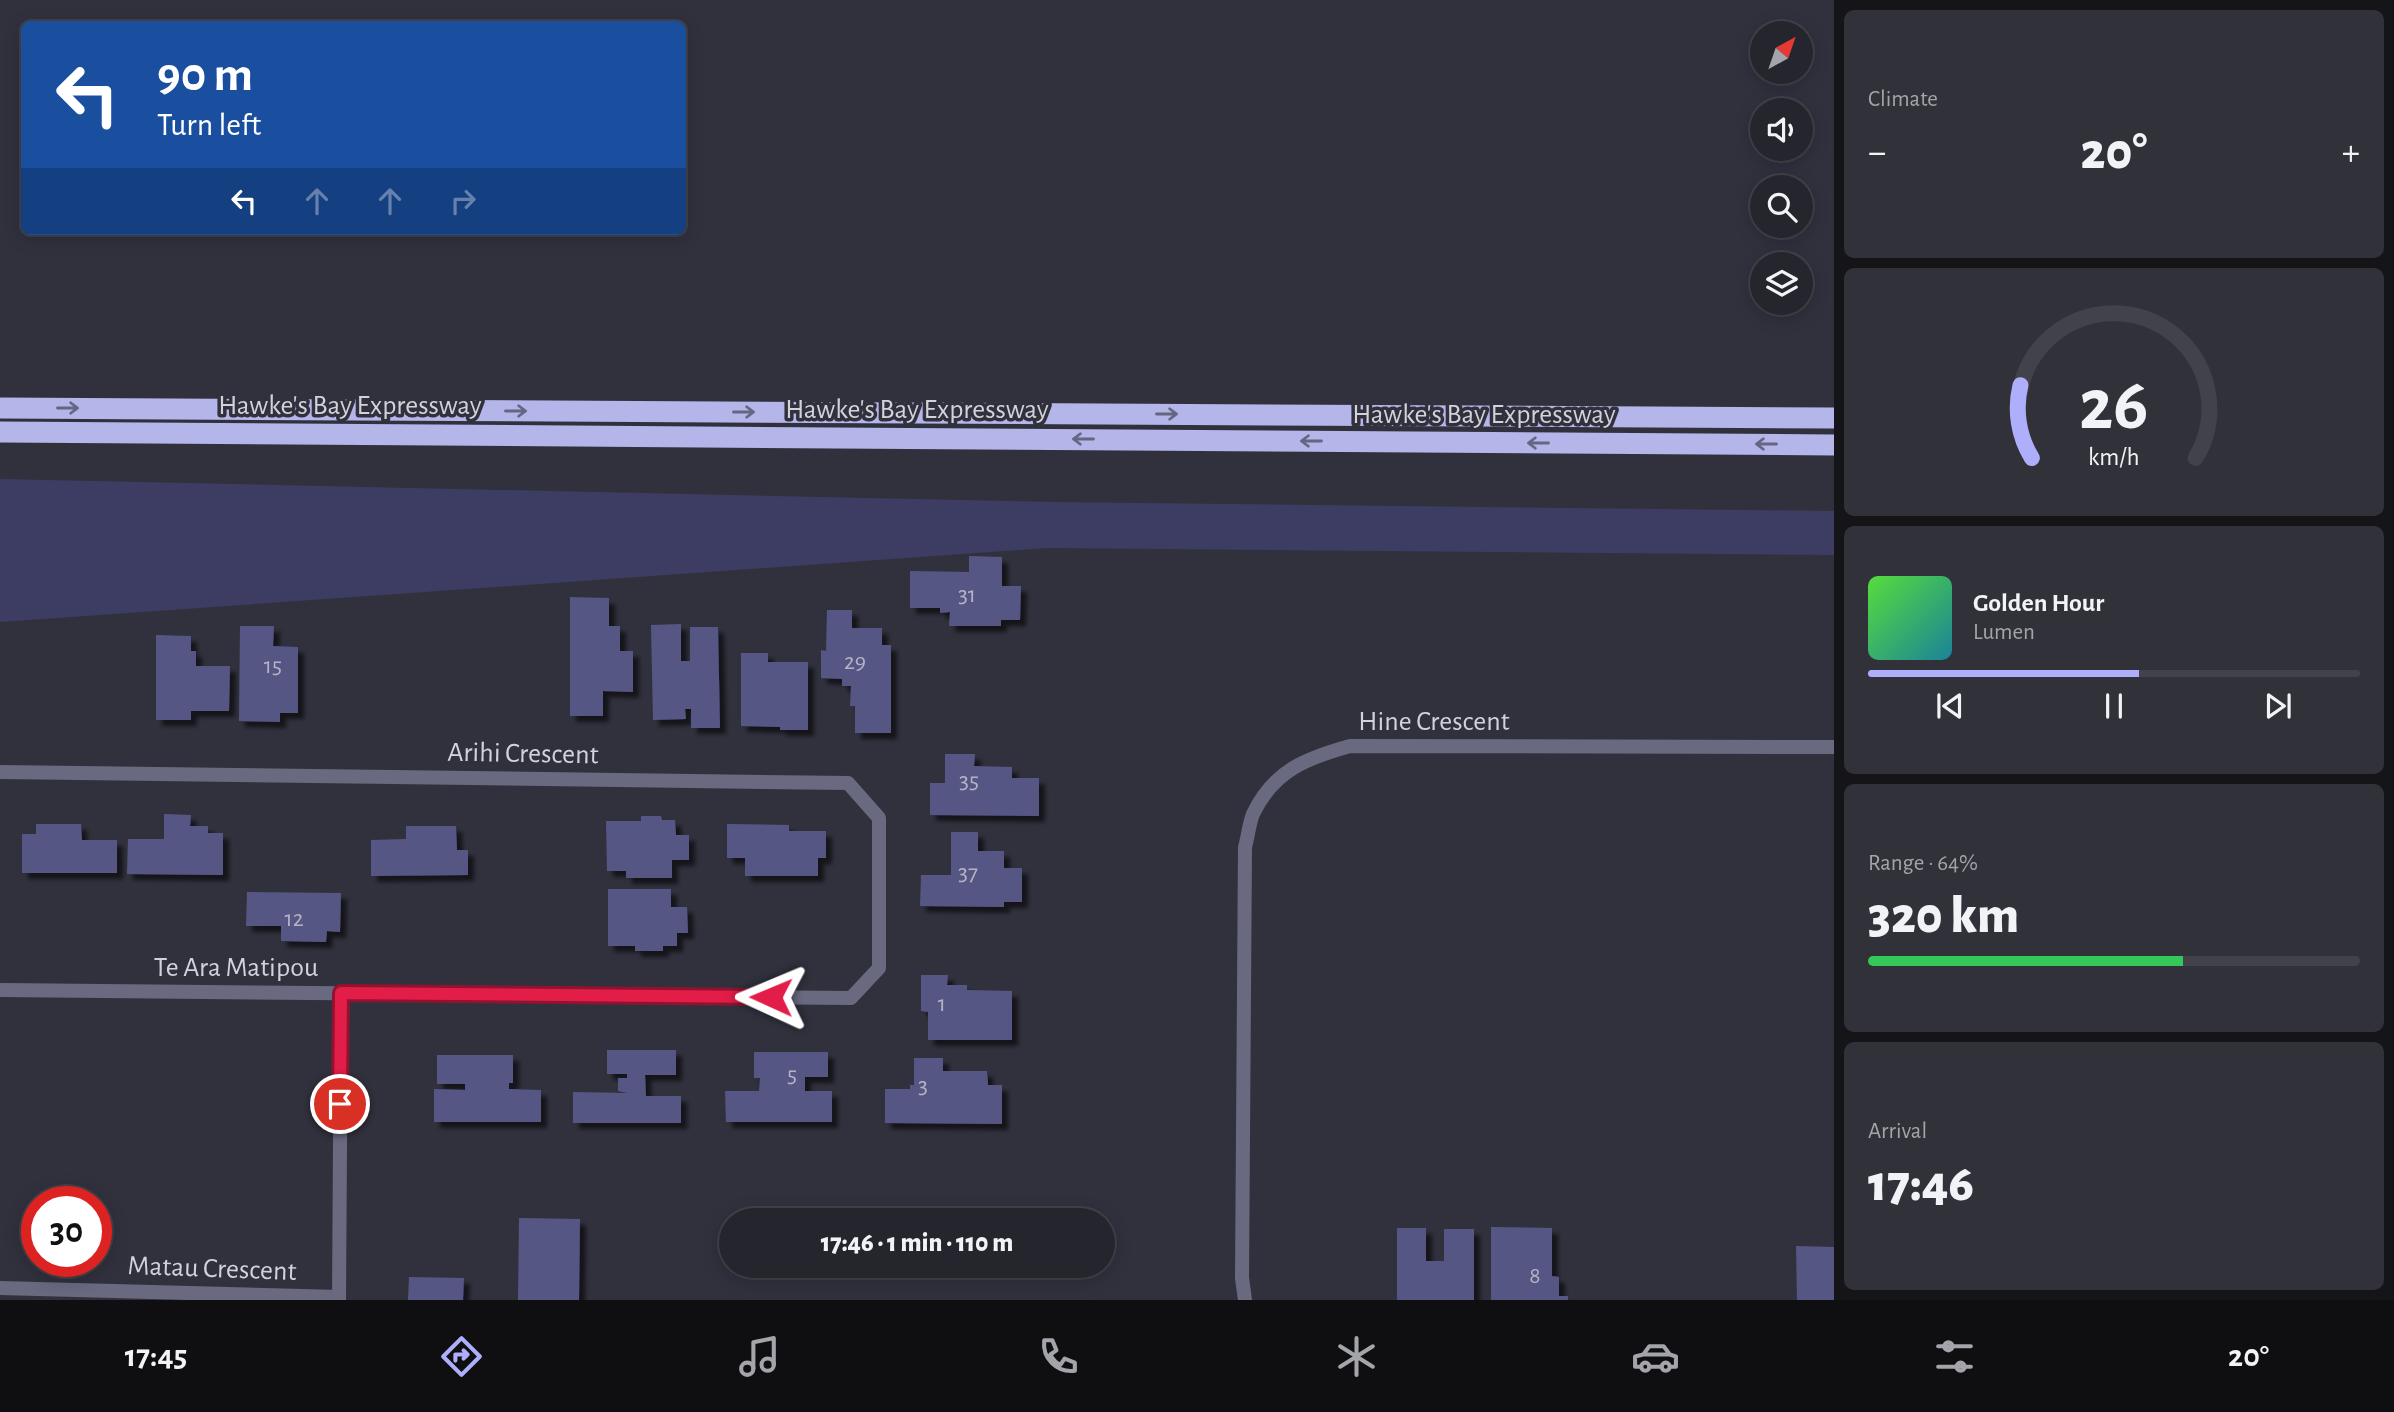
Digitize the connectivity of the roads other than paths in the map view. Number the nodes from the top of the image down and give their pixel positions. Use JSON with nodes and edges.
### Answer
{"nodes":[{"id":1,"x":0,"y":408,"type":"edge"},
{"id":2,"x":1834,"y":418,"type":"edge"},
{"id":3,"x":0,"y":432,"type":"edge"},
{"id":4,"x":1834,"y":445,"type":"edge"},
{"id":5,"x":1834,"y":747,"type":"edge"},
{"id":6,"x":0,"y":772,"type":"edge"},
{"id":7,"x":879,"y":968,"type":"joint"},
{"id":8,"x":0,"y":990,"type":"edge"},
{"id":9,"x":341,"y":993,"type":"junction"},
{"id":10,"x":0,"y":1287,"type":"edge"},
{"id":11,"x":339,"y":1299,"type":"edge"},
{"id":12,"x":1245,"y":1300,"type":"edge"}],
"edges":[{"from":1,"to":2,"type":"highway","name":"Hawke's Bay Expressway","one_way":true},
{"from":4,"to":3,"type":"highway","name":"Hawke's Bay Expressway","one_way":true},
{"from":5,"to":12,"type":"street","name":"Hine Crescent"},
{"from":6,"to":7,"type":"street","name":"Arihi Crescent"},
{"from":7,"to":9,"type":"street","name":"Te Ara Matipou"},
{"from":8,"to":9,"type":"street","name":"Te Ara Matipou"},
{"from":9,"to":11,"type":"street"},
{"from":10,"to":11,"type":"street","name":"Matau Crescent"}]}
